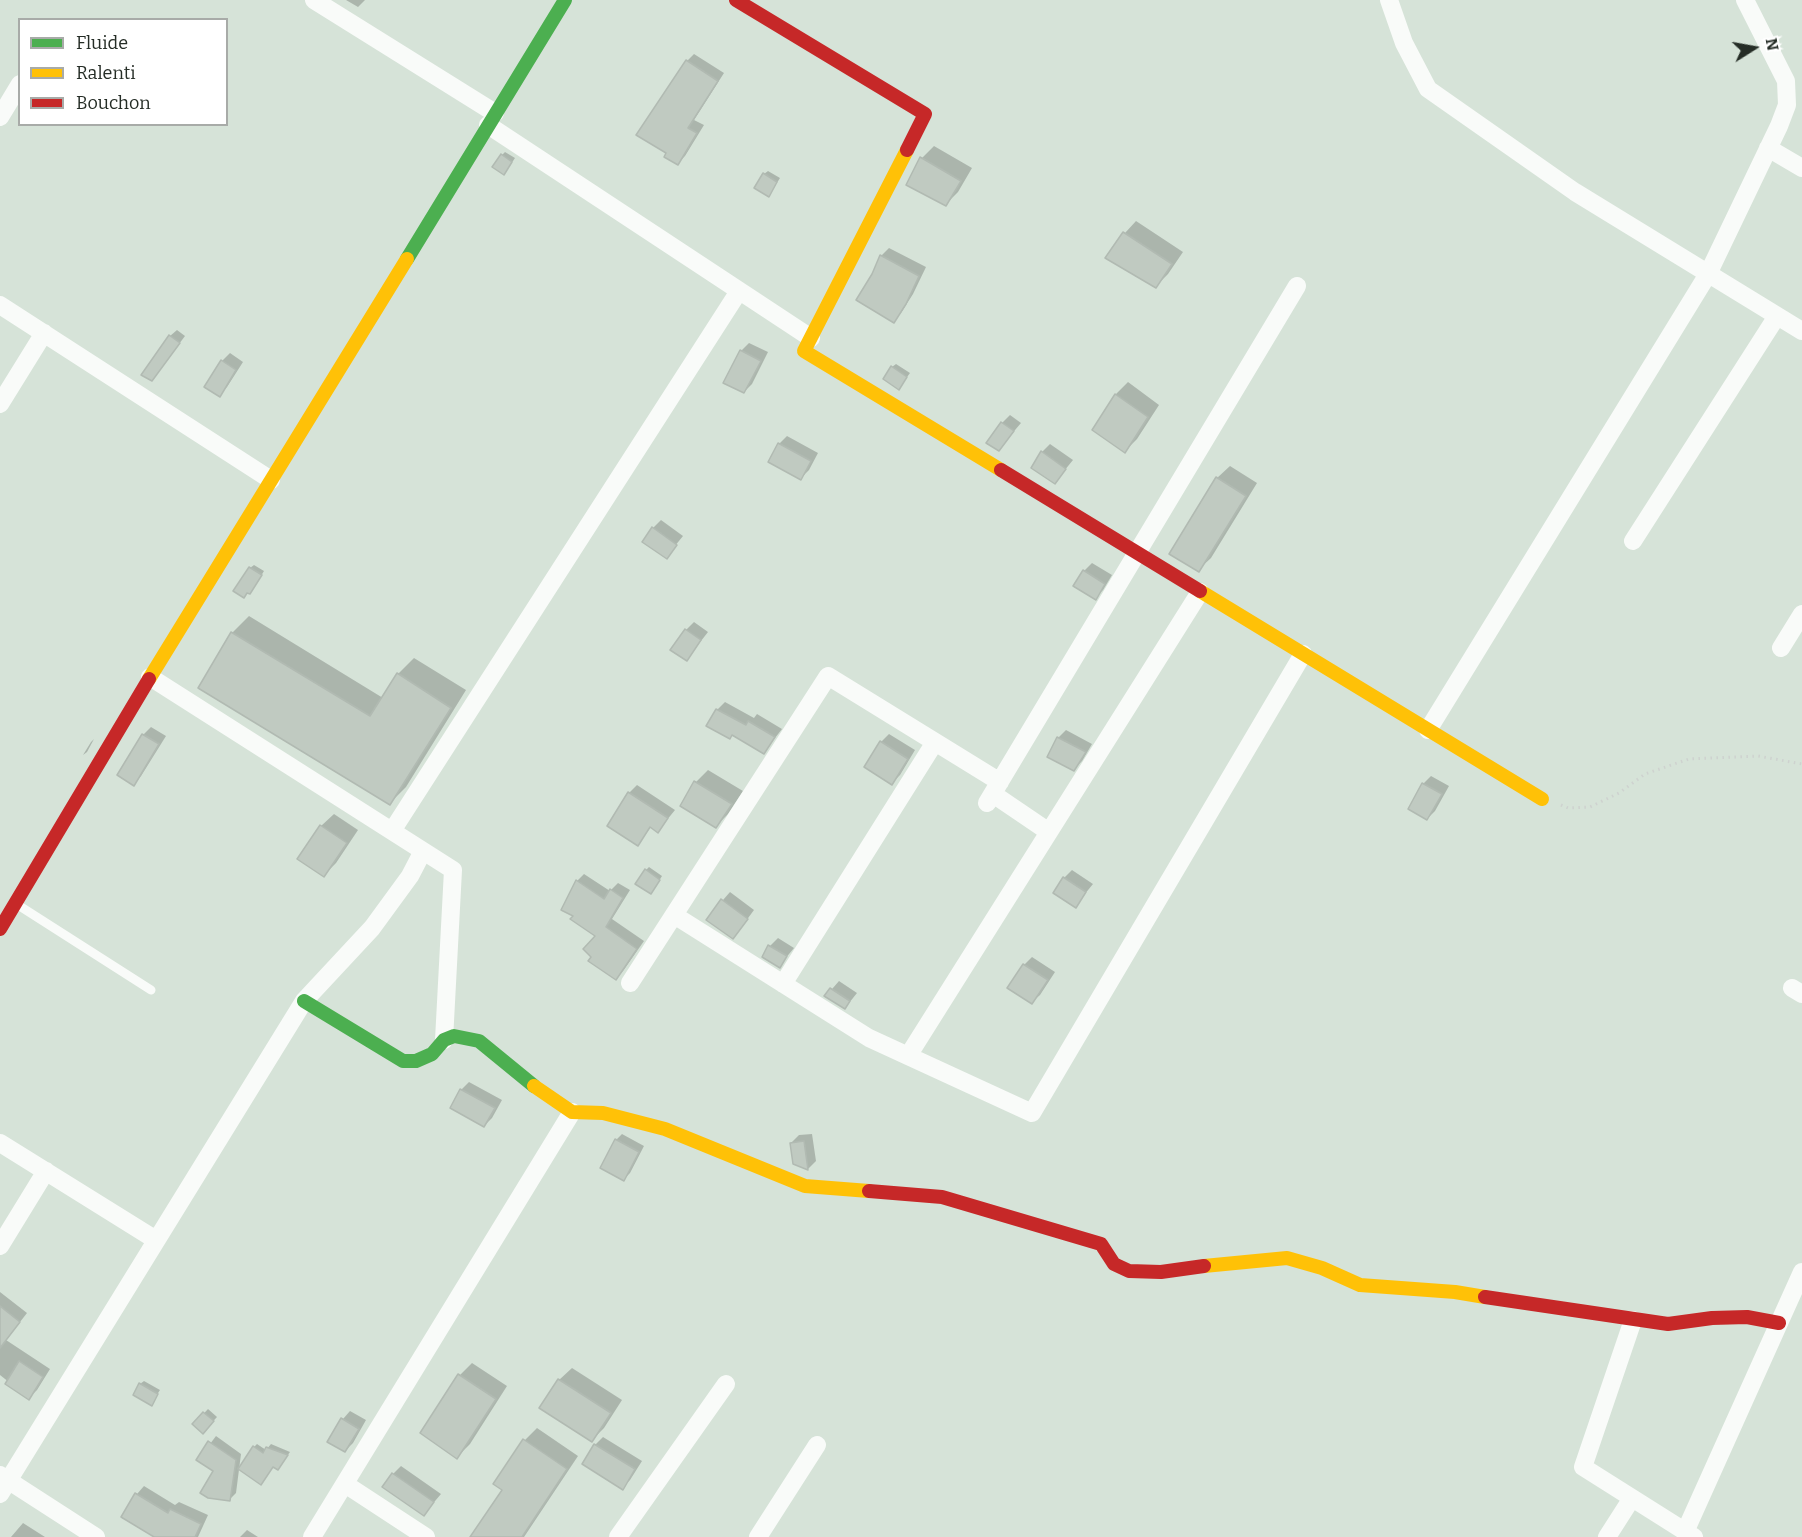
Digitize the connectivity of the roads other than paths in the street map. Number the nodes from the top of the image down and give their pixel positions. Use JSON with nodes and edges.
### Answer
{"nodes":[{"id":1,"x":314,"y":0,"type":"edge"},
{"id":2,"x":565,"y":0,"type":"edge"},
{"id":3,"x":736,"y":0,"type":"edge"},
{"id":4,"x":1389,"y":0,"type":"edge"},
{"id":5,"x":1745,"y":0,"type":"edge"},
{"id":6,"x":18,"y":87,"type":"edge"},
{"id":7,"x":0,"y":117,"type":"edge"},
{"id":8,"x":492,"y":119,"type":"junction"},
{"id":9,"x":1768,"y":148,"type":"junction"},
{"id":10,"x":1802,"y":168,"type":"edge"},
{"id":11,"x":1708,"y":273,"type":"junction"},
{"id":12,"x":1297,"y":286,"type":"dead end"},
{"id":13,"x":739,"y":291,"type":"junction"},
{"id":14,"x":0,"y":305,"type":"edge"},
{"id":15,"x":1777,"y":316,"type":"junction"},
{"id":16,"x":1802,"y":331,"type":"edge"},
{"id":17,"x":44,"y":333,"type":"junction"},
{"id":18,"x":811,"y":338,"type":"junction"},
{"id":19,"x":0,"y":404,"type":"edge"},
{"id":20,"x":271,"y":480,"type":"junction"},
{"id":21,"x":1633,"y":541,"type":"dead end"},
{"id":22,"x":1137,"y":553,"type":"junction"},
{"id":23,"x":1200,"y":592,"type":"junction"},
{"id":24,"x":1802,"y":615,"type":"edge"},
{"id":25,"x":1781,"y":648,"type":"dead end"},
{"id":26,"x":1303,"y":654,"type":"junction"},
{"id":27,"x":150,"y":678,"type":"junction"},
{"id":28,"x":1428,"y":730,"type":"junction"},
{"id":29,"x":935,"y":742,"type":"junction"},
{"id":30,"x":993,"y":793,"type":"junction"},
{"id":31,"x":1542,"y":799,"type":"road end"},
{"id":32,"x":392,"y":831,"type":"junction"},
{"id":33,"x":1049,"y":832,"type":"junction"},
{"id":34,"x":423,"y":851,"type":"junction"},
{"id":35,"x":16,"y":904,"type":"junction"},
{"id":36,"x":674,"y":915,"type":"junction"},
{"id":37,"x":0,"y":929,"type":"edge"},
{"id":38,"x":630,"y":983,"type":"dead end"},
{"id":39,"x":783,"y":984,"type":"junction"},
{"id":40,"x":152,"y":990,"type":"dead end"},
{"id":41,"x":304,"y":1001,"type":"junction"},
{"id":42,"x":444,"y":1040,"type":"junction"},
{"id":43,"x":908,"y":1056,"type":"junction"},
{"id":44,"x":572,"y":1112,"type":"junction"},
{"id":45,"x":0,"y":1143,"type":"edge"},
{"id":46,"x":46,"y":1171,"type":"junction"},
{"id":47,"x":156,"y":1240,"type":"junction"},
{"id":48,"x":0,"y":1246,"type":"edge"},
{"id":49,"x":1802,"y":1272,"type":"edge"},
{"id":50,"x":1633,"y":1320,"type":"junction"},
{"id":51,"x":1779,"y":1323,"type":"junction"},
{"id":52,"x":726,"y":1384,"type":"dead end"},
{"id":53,"x":817,"y":1445,"type":"dead end"},
{"id":54,"x":3,"y":1483,"type":"edge"},
{"id":55,"x":345,"y":1484,"type":"junction"},
{"id":56,"x":1632,"y":1498,"type":"junction"},
{"id":57,"x":1690,"y":1534,"type":"edge"},
{"id":58,"x":96,"y":1537,"type":"edge"},
{"id":59,"x":312,"y":1537,"type":"edge"},
{"id":60,"x":426,"y":1537,"type":"edge"},
{"id":61,"x":618,"y":1537,"type":"edge"},
{"id":62,"x":758,"y":1537,"type":"edge"},
{"id":63,"x":1607,"y":1537,"type":"edge"}],
"edges":[{"from":1,"to":8,"type":"street"},
{"from":2,"to":8,"type":"street"},
{"from":3,"to":18,"type":"street"},
{"from":4,"to":11,"type":"street"},
{"from":5,"to":9,"type":"street"},
{"from":6,"to":7,"type":"street"},
{"from":8,"to":13,"type":"street"},
{"from":8,"to":20,"type":"street"},
{"from":9,"to":10,"type":"street"},
{"from":9,"to":11,"type":"street"},
{"from":11,"to":15,"type":"street"},
{"from":11,"to":28,"type":"street"},
{"from":12,"to":22,"type":"street"},
{"from":13,"to":18,"type":"street"},
{"from":13,"to":32,"type":"street"},
{"from":14,"to":17,"type":"street"},
{"from":15,"to":16,"type":"street"},
{"from":15,"to":21,"type":"street"},
{"from":17,"to":19,"type":"street"},
{"from":17,"to":20,"type":"street"},
{"from":18,"to":22,"type":"street"},
{"from":20,"to":27,"type":"street"},
{"from":22,"to":23,"type":"street"},
{"from":22,"to":30,"type":"street"},
{"from":23,"to":26,"type":"street"},
{"from":23,"to":33,"type":"street"},
{"from":24,"to":25,"type":"street"},
{"from":26,"to":28,"type":"street"},
{"from":26,"to":43,"type":"street"},
{"from":27,"to":32,"type":"street"},
{"from":27,"to":35,"type":"street"},
{"from":28,"to":31,"type":"street"},
{"from":29,"to":30,"type":"street"},
{"from":29,"to":36,"type":"street"},
{"from":29,"to":39,"type":"street"},
{"from":30,"to":33,"type":"street"},
{"from":32,"to":34,"type":"street"},
{"from":33,"to":43,"type":"street"},
{"from":34,"to":41,"type":"street"},
{"from":34,"to":42,"type":"street"},
{"from":35,"to":37,"type":"street"},
{"from":35,"to":40,"type":"lane"},
{"from":36,"to":38,"type":"street"},
{"from":36,"to":39,"type":"street"},
{"from":39,"to":43,"type":"street"},
{"from":41,"to":42,"type":"street"},
{"from":41,"to":47,"type":"street"},
{"from":42,"to":44,"type":"street"},
{"from":44,"to":50,"type":"street"},
{"from":44,"to":55,"type":"street"},
{"from":45,"to":46,"type":"street"},
{"from":46,"to":47,"type":"street"},
{"from":46,"to":48,"type":"street"},
{"from":47,"to":54,"type":"street"},
{"from":49,"to":51,"type":"street"},
{"from":50,"to":51,"type":"street"},
{"from":50,"to":56,"type":"street"},
{"from":51,"to":57,"type":"street"},
{"from":52,"to":61,"type":"street"},
{"from":53,"to":62,"type":"street"},
{"from":54,"to":58,"type":"street"},
{"from":55,"to":59,"type":"street"},
{"from":55,"to":60,"type":"street"},
{"from":56,"to":57,"type":"street"},
{"from":56,"to":63,"type":"street"}]}
